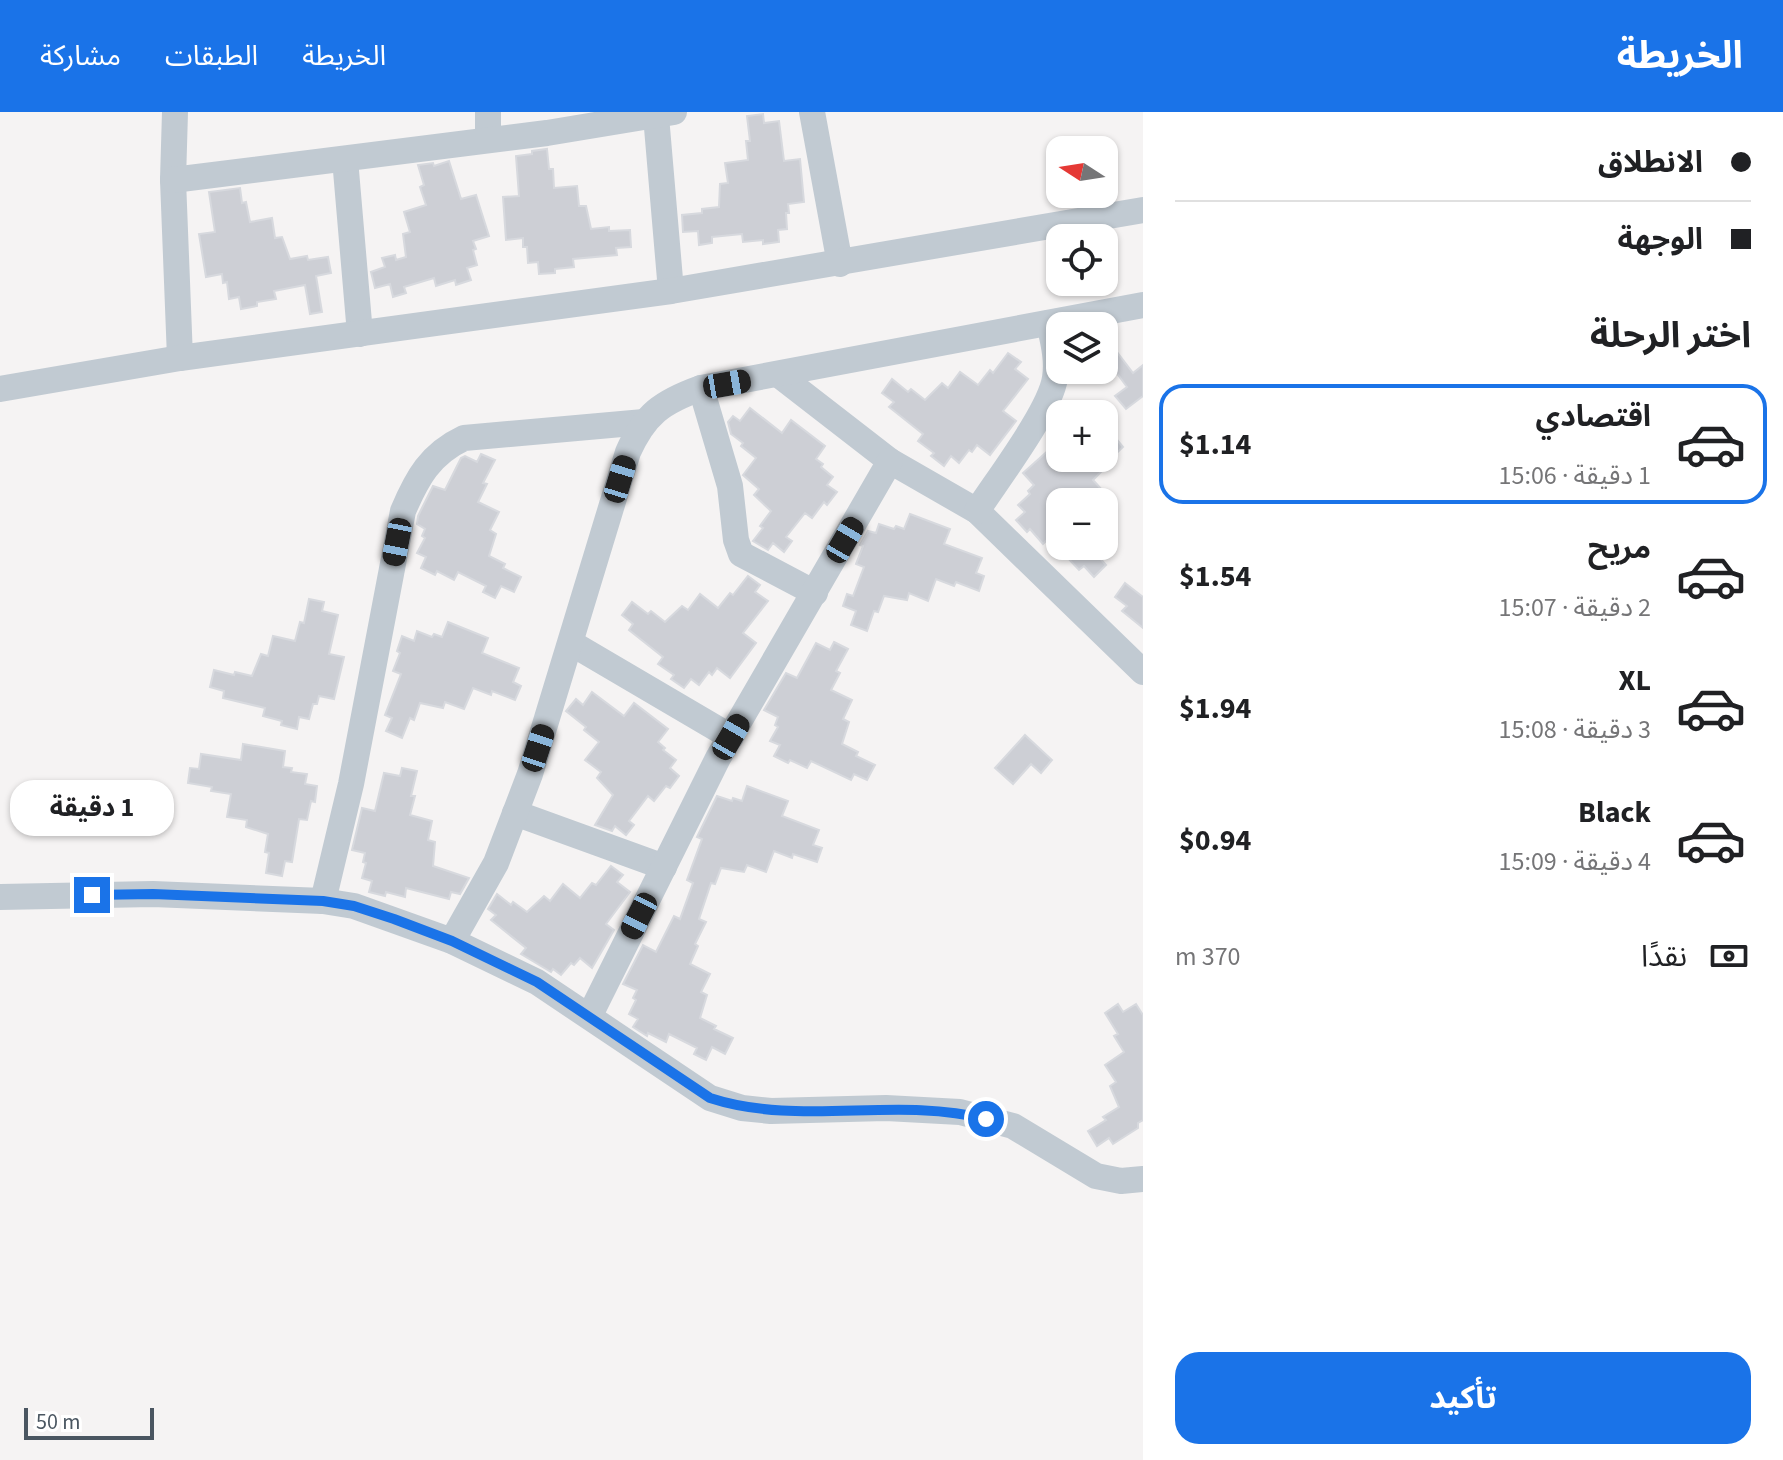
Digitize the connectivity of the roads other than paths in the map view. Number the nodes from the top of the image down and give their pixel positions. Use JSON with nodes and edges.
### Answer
{"nodes":[{"id":1,"x":175,"y":112,"type":"edge"},
{"id":2,"x":488,"y":112,"type":"edge"},
{"id":3,"x":812,"y":112,"type":"edge"},
{"id":4,"x":665,"y":114,"type":"edge"},
{"id":5,"x":488,"y":140,"type":"junction"},
{"id":6,"x":345,"y":159,"type":"junction"},
{"id":7,"x":173,"y":180,"type":"junction"},
{"id":8,"x":1143,"y":210,"type":"edge"},
{"id":9,"x":840,"y":264,"type":"junction"},
{"id":10,"x":671,"y":291,"type":"junction"},
{"id":11,"x":1143,"y":305,"type":"edge"},
{"id":12,"x":1106,"y":312,"type":"edge"},
{"id":13,"x":1046,"y":324,"type":"edge"},
{"id":14,"x":360,"y":334,"type":"junction"},
{"id":15,"x":180,"y":358,"type":"junction"},
{"id":16,"x":779,"y":375,"type":"junction"},
{"id":17,"x":1053,"y":384,"type":"edge"},
{"id":18,"x":701,"y":388,"type":"junction"},
{"id":19,"x":0,"y":389,"type":"edge"},
{"id":20,"x":644,"y":422,"type":"junction"},
{"id":21,"x":890,"y":461,"type":"junction"},
{"id":22,"x":977,"y":511,"type":"junction"},
{"id":23,"x":815,"y":593,"type":"junction"},
{"id":24,"x":571,"y":643,"type":"junction"},
{"id":25,"x":1143,"y":672,"type":"edge"},
{"id":26,"x":731,"y":737,"type":"junction"},
{"id":27,"x":515,"y":813,"type":"junction"},
{"id":28,"x":664,"y":867,"type":"junction"},
{"id":29,"x":0,"y":897,"type":"edge"},
{"id":30,"x":323,"y":901,"type":"junction"},
{"id":31,"x":452,"y":941,"type":"junction"},
{"id":32,"x":590,"y":1015,"type":"junction"},
{"id":33,"x":1143,"y":1179,"type":"edge"}],
"edges":[{"from":1,"to":7,"type":"street"},
{"from":2,"to":5,"type":"street"},
{"from":3,"to":9,"type":"street"},
{"from":4,"to":5,"type":"street"},
{"from":4,"to":10,"type":"street"},
{"from":5,"to":6,"type":"street"},
{"from":6,"to":7,"type":"street"},
{"from":6,"to":14,"type":"street"},
{"from":7,"to":15,"type":"street"},
{"from":8,"to":9,"type":"street"},
{"from":9,"to":10,"type":"street"},
{"from":10,"to":14,"type":"street"},
{"from":11,"to":12,"type":"street"},
{"from":13,"to":16,"type":"street"},
{"from":14,"to":15,"type":"street"},
{"from":15,"to":19,"type":"street"},
{"from":16,"to":18,"type":"street"},
{"from":16,"to":21,"type":"street"},
{"from":17,"to":22,"type":"street"},
{"from":18,"to":20,"type":"street"},
{"from":18,"to":23,"type":"street"},
{"from":20,"to":24,"type":"street"},
{"from":20,"to":30,"type":"street"},
{"from":21,"to":22,"type":"street"},
{"from":21,"to":23,"type":"street"},
{"from":22,"to":25,"type":"street"},
{"from":23,"to":26,"type":"street"},
{"from":24,"to":26,"type":"street"},
{"from":24,"to":27,"type":"street"},
{"from":26,"to":28,"type":"street"},
{"from":27,"to":28,"type":"street"},
{"from":27,"to":31,"type":"street"},
{"from":28,"to":32,"type":"street"},
{"from":29,"to":30,"type":"street"},
{"from":30,"to":31,"type":"street"},
{"from":31,"to":32,"type":"street"},
{"from":32,"to":33,"type":"street"}]}
